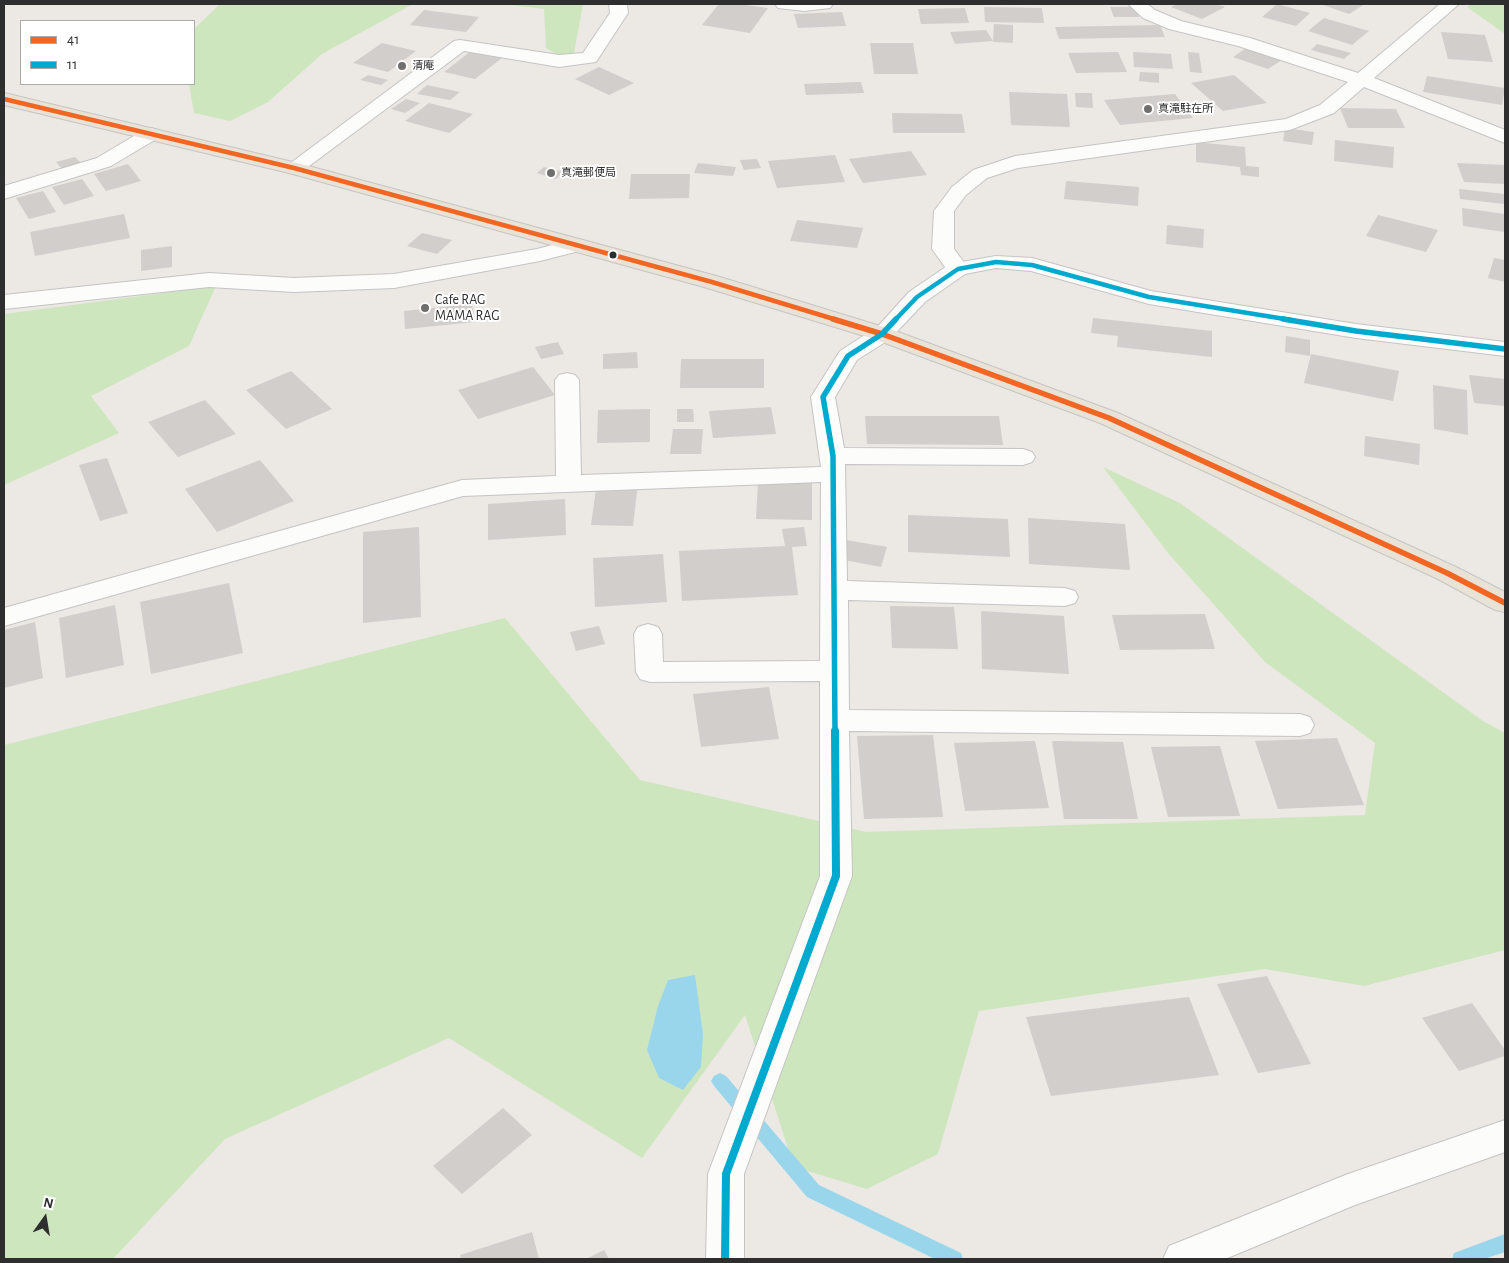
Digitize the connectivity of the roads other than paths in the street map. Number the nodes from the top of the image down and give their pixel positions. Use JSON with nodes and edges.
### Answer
{"nodes":[{"id":1,"x":618,"y":4,"type":"edge"},
{"id":2,"x":784,"y":4,"type":"edge"},
{"id":3,"x":824,"y":4,"type":"edge"},
{"id":4,"x":1137,"y":4,"type":"edge"},
{"id":5,"x":1450,"y":4,"type":"edge"},
{"id":6,"x":1359,"y":80,"type":"junction"},
{"id":7,"x":4,"y":99,"type":"edge"},
{"id":8,"x":151,"y":134,"type":"junction"},
{"id":9,"x":1505,"y":137,"type":"edge"},
{"id":10,"x":294,"y":168,"type":"junction"},
{"id":11,"x":4,"y":193,"type":"edge"},
{"id":12,"x":575,"y":244,"type":"junction"},
{"id":13,"x":958,"y":269,"type":"junction"},
{"id":14,"x":4,"y":302,"type":"edge"},
{"id":15,"x":882,"y":334,"type":"junction"},
{"id":16,"x":1505,"y":349,"type":"edge"},
{"id":17,"x":567,"y":380,"type":"dead end"},
{"id":18,"x":1023,"y":457,"type":"dead end"},
{"id":19,"x":832,"y":465,"type":"junction"},
{"id":20,"x":569,"y":484,"type":"junction"},
{"id":21,"x":834,"y":590,"type":"junction"},
{"id":22,"x":1064,"y":597,"type":"dead end"},
{"id":23,"x":1505,"y":603,"type":"edge"},
{"id":24,"x":4,"y":618,"type":"edge"},
{"id":25,"x":648,"y":634,"type":"dead end"},
{"id":26,"x":834,"y":671,"type":"junction"},
{"id":27,"x":835,"y":720,"type":"junction"},
{"id":28,"x":1300,"y":725,"type":"dead end"},
{"id":29,"x":1505,"y":1136,"type":"edge"},
{"id":30,"x":726,"y":1259,"type":"edge"},
{"id":31,"x":1182,"y":1259,"type":"edge"}],
"edges":[{"from":1,"to":10,"type":"street"},
{"from":2,"to":3,"type":"street"},
{"from":4,"to":6,"type":"street"},
{"from":5,"to":6,"type":"street"},
{"from":6,"to":9,"type":"street"},
{"from":6,"to":13,"type":"street"},
{"from":7,"to":8,"type":"highway"},
{"from":8,"to":10,"type":"highway"},
{"from":8,"to":11,"type":"street"},
{"from":10,"to":12,"type":"highway"},
{"from":12,"to":14,"type":"street"},
{"from":12,"to":15,"type":"highway"},
{"from":13,"to":15,"type":"street"},
{"from":13,"to":16,"type":"street"},
{"from":15,"to":19,"type":"street"},
{"from":15,"to":23,"type":"highway"},
{"from":17,"to":20,"type":"street"},
{"from":18,"to":19,"type":"street"},
{"from":19,"to":20,"type":"street"},
{"from":19,"to":21,"type":"street"},
{"from":20,"to":24,"type":"street"},
{"from":21,"to":22,"type":"street"},
{"from":21,"to":26,"type":"street"},
{"from":25,"to":26,"type":"street"},
{"from":26,"to":27,"type":"street"},
{"from":27,"to":28,"type":"street"},
{"from":27,"to":30,"type":"street"},
{"from":29,"to":31,"type":"street"}]}
